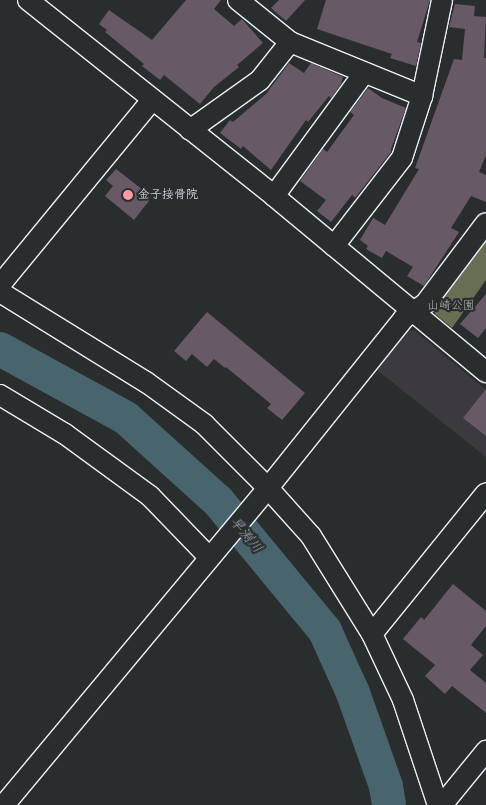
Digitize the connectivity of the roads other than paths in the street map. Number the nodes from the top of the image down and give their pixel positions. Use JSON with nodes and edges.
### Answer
{"nodes":[{"id":1,"x":28,"y":0,"type":"edge"},
{"id":2,"x":238,"y":0,"type":"edge"},
{"id":3,"x":442,"y":0,"type":"edge"},
{"id":4,"x":290,"y":42,"type":"junction"},
{"id":5,"x":364,"y":74,"type":"junction"},
{"id":6,"x":422,"y":96,"type":"junction"},
{"id":7,"x":152,"y":100,"type":"junction"},
{"id":8,"x":190,"y":130,"type":"junction"},
{"id":9,"x":274,"y":196,"type":"junction"},
{"id":10,"x":486,"y":223,"type":"edge"},
{"id":11,"x":334,"y":246,"type":"junction"},
{"id":12,"x":0,"y":285,"type":"edge"},
{"id":13,"x":0,"y":292,"type":"edge"},
{"id":14,"x":413,"y":312,"type":"junction"},
{"id":15,"x":485,"y":368,"type":"edge"},
{"id":16,"x":0,"y":395,"type":"edge"},
{"id":17,"x":268,"y":488,"type":"junction"},
{"id":18,"x":486,"y":493,"type":"edge"},
{"id":19,"x":207,"y":556,"type":"junction"},
{"id":20,"x":372,"y":634,"type":"junction"},
{"id":21,"x":486,"y":751,"type":"edge"},
{"id":22,"x":4,"y":805,"type":"edge"},
{"id":23,"x":438,"y":805,"type":"edge"},
{"id":24,"x":442,"y":805,"type":"edge"}],
"edges":[{"from":1,"to":7,"type":"street"},
{"from":2,"to":4,"type":"street"},
{"from":3,"to":6,"type":"street"},
{"from":4,"to":5,"type":"street"},
{"from":4,"to":8,"type":"street"},
{"from":5,"to":6,"type":"street"},
{"from":5,"to":9,"type":"street"},
{"from":6,"to":11,"type":"street"},
{"from":7,"to":8,"type":"street"},
{"from":7,"to":12,"type":"street"},
{"from":8,"to":9,"type":"street"},
{"from":9,"to":11,"type":"street"},
{"from":10,"to":14,"type":"street"},
{"from":11,"to":14,"type":"street"},
{"from":13,"to":17,"type":"street"},
{"from":14,"to":15,"type":"street"},
{"from":14,"to":17,"type":"street"},
{"from":16,"to":19,"type":"street"},
{"from":17,"to":19,"type":"street"},
{"from":17,"to":20,"type":"street"},
{"from":18,"to":20,"type":"street"},
{"from":19,"to":22,"type":"street"},
{"from":20,"to":23,"type":"street"},
{"from":21,"to":24,"type":"street"}]}
